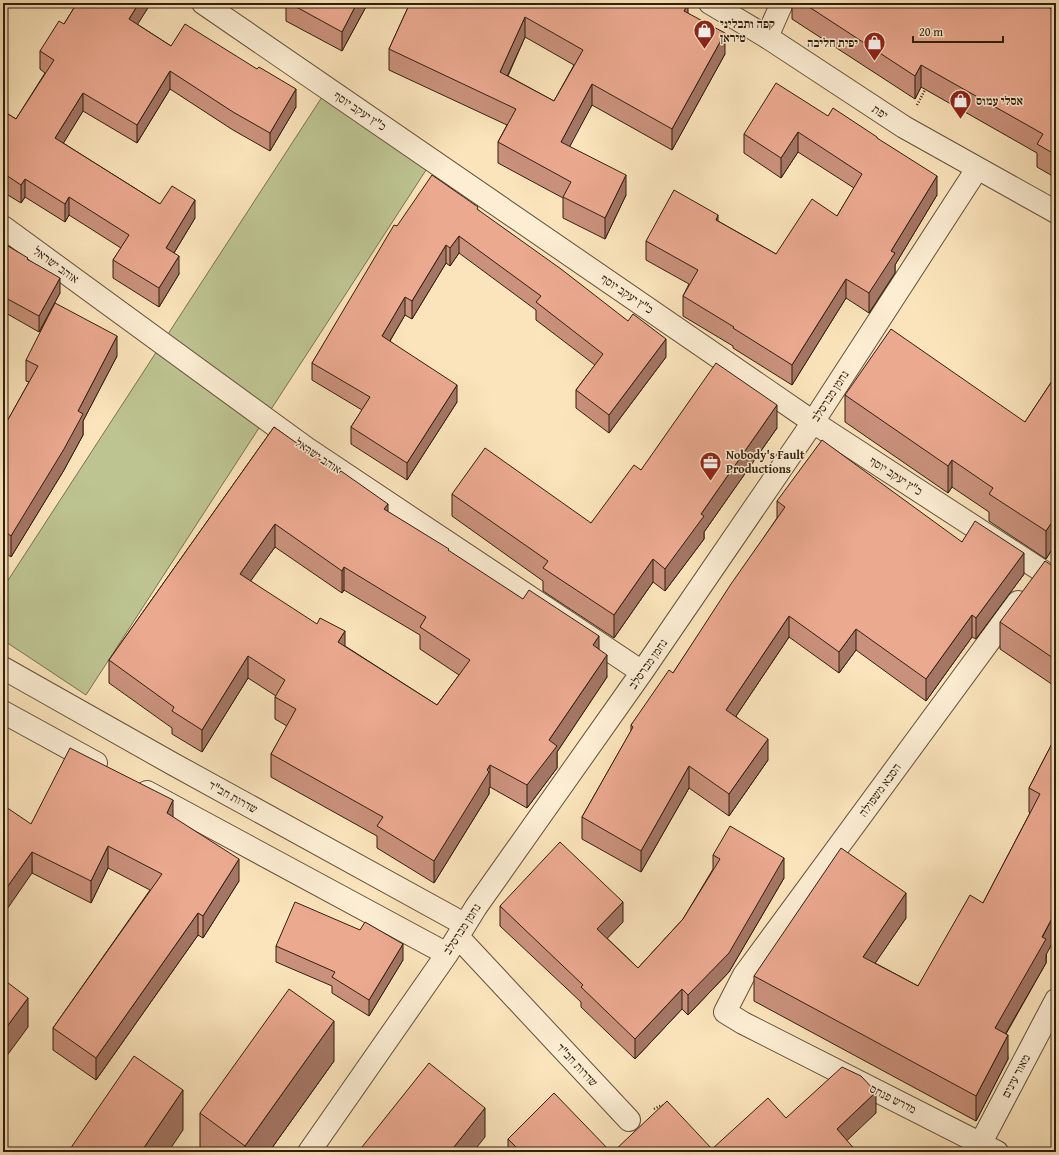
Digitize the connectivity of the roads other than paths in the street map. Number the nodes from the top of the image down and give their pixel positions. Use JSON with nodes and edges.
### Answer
{"nodes":[{"id":1,"x":203,"y":3,"type":"edge"},
{"id":2,"x":710,"y":3,"type":"edge"},
{"id":3,"x":782,"y":3,"type":"edge"},
{"id":4,"x":767,"y":37,"type":"junction"},
{"id":5,"x":977,"y":169,"type":"junction"},
{"id":6,"x":1056,"y":212,"type":"edge"},
{"id":7,"x":3,"y":227,"type":"edge"},
{"id":8,"x":813,"y":422,"type":"junction"},
{"id":9,"x":1049,"y":575,"type":"edge"},
{"id":10,"x":3,"y":668,"type":"edge"},
{"id":11,"x":642,"y":672,"type":"junction"},
{"id":12,"x":3,"y":712,"type":"edge"},
{"id":13,"x":110,"y":771,"type":"edge"},
{"id":14,"x":131,"y":782,"type":"edge"},
{"id":15,"x":456,"y":939,"type":"junction"},
{"id":16,"x":1056,"y":1000,"type":"edge"},
{"id":17,"x":725,"y":1012,"type":"joint"},
{"id":18,"x":629,"y":1120,"type":"road end"},
{"id":19,"x":984,"y":1149,"type":"edge"},
{"id":20,"x":309,"y":1152,"type":"edge"}],
"edges":[{"from":1,"to":8,"type":"street","name":"כ\"ץ יעקב יוסף"},
{"from":2,"to":4,"type":"street","name":"יפת"},
{"from":3,"to":4,"type":"street"},
{"from":4,"to":5,"type":"street","name":"יפת"},
{"from":5,"to":6,"type":"street","name":"יפת"},
{"from":5,"to":8,"type":"street","name":"נחמן מברסלב"},
{"from":7,"to":11,"type":"street","name":"אוהב ישראל"},
{"from":8,"to":9,"type":"street","name":"כ\"ץ יעקב יוסף"},
{"from":8,"to":11,"type":"street","name":"נחמן מברסלב"},
{"from":9,"to":17,"type":"street","name":"הסבא משפולה"},
{"from":10,"to":15,"type":"street","name":"שדרות חב\"ד"},
{"from":11,"to":15,"type":"street","name":"נחמן מברסלב"},
{"from":12,"to":13,"type":"street"},
{"from":14,"to":15,"type":"street","name":"שדרות חב\"ד"},
{"from":15,"to":18,"type":"street","name":"שדרות חב\"ד"},
{"from":15,"to":20,"type":"street","name":"נחמן מברסלב"},
{"from":16,"to":19,"type":"street","name":"מאור עינים"},
{"from":17,"to":19,"type":"street","name":"מדרש פנחס"}]}
